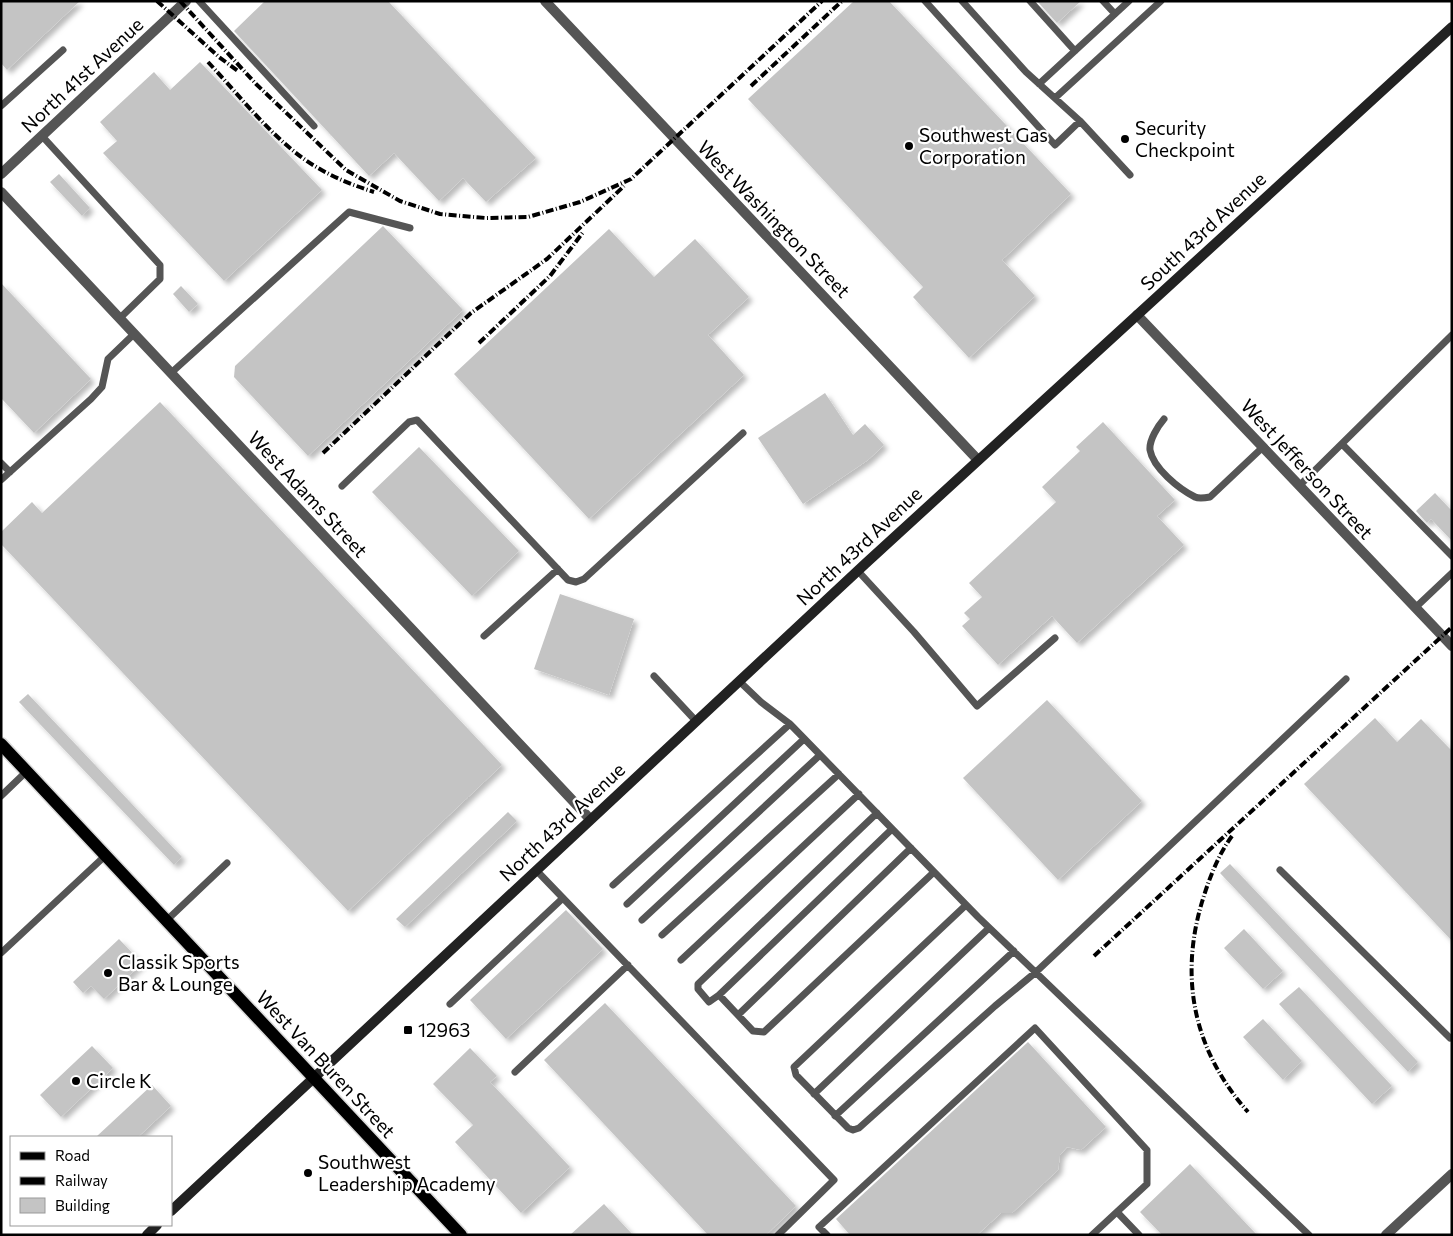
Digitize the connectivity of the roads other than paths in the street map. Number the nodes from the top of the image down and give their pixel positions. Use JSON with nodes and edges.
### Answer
{"nodes":[{"id":1,"x":186,"y":1,"type":"edge"},
{"id":2,"x":200,"y":1,"type":"edge"},
{"id":3,"x":545,"y":1,"type":"edge"},
{"id":4,"x":925,"y":1,"type":"edge"},
{"id":5,"x":962,"y":1,"type":"edge"},
{"id":6,"x":1030,"y":1,"type":"edge"},
{"id":7,"x":1103,"y":1,"type":"edge"},
{"id":8,"x":1129,"y":1,"type":"edge"},
{"id":9,"x":1161,"y":1,"type":"edge"},
{"id":10,"x":1115,"y":14,"type":"junction"},
{"id":11,"x":1452,"y":27,"type":"edge"},
{"id":12,"x":63,"y":50,"type":"dead end"},
{"id":13,"x":1075,"y":51,"type":"junction"},
{"id":14,"x":1039,"y":84,"type":"junction"},
{"id":15,"x":1055,"y":98,"type":"junction"},
{"id":16,"x":1,"y":106,"type":"edge"},
{"id":17,"x":1080,"y":120,"type":"junction"},
{"id":18,"x":314,"y":126,"type":"dead end"},
{"id":19,"x":42,"y":136,"type":"junction"},
{"id":20,"x":1,"y":174,"type":"edge"},
{"id":21,"x":1130,"y":175,"type":"dead end"},
{"id":22,"x":1,"y":192,"type":"edge"},
{"id":23,"x":410,"y":228,"type":"dead end"},
{"id":24,"x":1137,"y":315,"type":"junction"},
{"id":25,"x":120,"y":318,"type":"junction"},
{"id":26,"x":134,"y":334,"type":"junction"},
{"id":27,"x":1452,"y":334,"type":"edge"},
{"id":28,"x":171,"y":373,"type":"junction"},
{"id":29,"x":1164,"y":419,"type":"dead end"},
{"id":30,"x":743,"y":433,"type":"dead end"},
{"id":31,"x":1342,"y":444,"type":"junction"},
{"id":32,"x":1263,"y":447,"type":"junction"},
{"id":33,"x":978,"y":460,"type":"junction"},
{"id":34,"x":1,"y":463,"type":"edge"},
{"id":35,"x":10,"y":472,"type":"junction"},
{"id":36,"x":1,"y":480,"type":"edge"},
{"id":37,"x":342,"y":486,"type":"dead end"},
{"id":38,"x":1299,"y":486,"type":"junction"},
{"id":39,"x":1452,"y":556,"type":"edge"},
{"id":40,"x":558,"y":569,"type":"junction"},
{"id":41,"x":858,"y":571,"type":"junction"},
{"id":42,"x":1452,"y":573,"type":"edge"},
{"id":43,"x":1415,"y":608,"type":"junction"},
{"id":44,"x":484,"y":636,"type":"dead end"},
{"id":45,"x":1056,"y":638,"type":"dead end"},
{"id":46,"x":1452,"y":646,"type":"edge"},
{"id":47,"x":654,"y":676,"type":"dead end"},
{"id":48,"x":1346,"y":679,"type":"dead end"},
{"id":49,"x":739,"y":681,"type":"junction"},
{"id":50,"x":696,"y":721,"type":"junction"},
{"id":51,"x":790,"y":724,"type":"junction"},
{"id":52,"x":804,"y":738,"type":"junction"},
{"id":53,"x":1,"y":744,"type":"edge"},
{"id":54,"x":820,"y":755,"type":"junction"},
{"id":55,"x":27,"y":772,"type":"junction"},
{"id":56,"x":839,"y":774,"type":"junction"},
{"id":57,"x":859,"y":794,"type":"junction"},
{"id":58,"x":1,"y":796,"type":"edge"},
{"id":59,"x":877,"y":813,"type":"junction"},
{"id":60,"x":590,"y":819,"type":"junction"},
{"id":61,"x":892,"y":829,"type":"junction"},
{"id":62,"x":911,"y":848,"type":"junction"},
{"id":63,"x":106,"y":855,"type":"junction"},
{"id":64,"x":226,"y":862,"type":"dead end"},
{"id":65,"x":536,"y":870,"type":"junction"},
{"id":66,"x":1280,"y":870,"type":"dead end"},
{"id":67,"x":934,"y":872,"type":"junction"},
{"id":68,"x":613,"y":885,"type":"dead end"},
{"id":69,"x":563,"y":898,"type":"junction"},
{"id":70,"x":627,"y":904,"type":"dead end"},
{"id":71,"x":966,"y":904,"type":"junction"},
{"id":72,"x":167,"y":920,"type":"junction"},
{"id":73,"x":642,"y":920,"type":"dead end"},
{"id":74,"x":989,"y":928,"type":"junction"},
{"id":75,"x":662,"y":935,"type":"dead end"},
{"id":76,"x":1014,"y":952,"type":"junction"},
{"id":77,"x":1,"y":953,"type":"edge"},
{"id":78,"x":680,"y":960,"type":"dead end"},
{"id":79,"x":628,"y":965,"type":"junction"},
{"id":80,"x":1036,"y":972,"type":"junction"},
{"id":81,"x":719,"y":995,"type":"junction"},
{"id":82,"x":450,"y":1004,"type":"dead end"},
{"id":83,"x":738,"y":1015,"type":"junction"},
{"id":84,"x":1450,"y":1038,"type":"dead end"},
{"id":85,"x":515,"y":1072,"type":"dead end"},
{"id":86,"x":313,"y":1078,"type":"junction"},
{"id":87,"x":814,"y":1094,"type":"junction"},
{"id":88,"x":835,"y":1116,"type":"junction"},
{"id":89,"x":1452,"y":1174,"type":"edge"},
{"id":90,"x":172,"y":1210,"type":"edge"},
{"id":91,"x":1117,"y":1212,"type":"junction"},
{"id":92,"x":156,"y":1226,"type":"edge"},
{"id":93,"x":147,"y":1235,"type":"edge"},
{"id":94,"x":461,"y":1235,"type":"edge"},
{"id":95,"x":778,"y":1235,"type":"edge"},
{"id":96,"x":827,"y":1235,"type":"edge"},
{"id":97,"x":1092,"y":1235,"type":"edge"},
{"id":98,"x":1139,"y":1235,"type":"edge"},
{"id":99,"x":1309,"y":1235,"type":"edge"},
{"id":100,"x":1386,"y":1235,"type":"edge"}],
"edges":[{"from":1,"to":19,"type":"street","name":"North 41st Avenue"},
{"from":2,"to":18,"type":"lane"},
{"from":3,"to":33,"type":"street","name":"West Washington Street"},
{"from":4,"to":17,"type":"lane"},
{"from":5,"to":14,"type":"lane"},
{"from":6,"to":13,"type":"lane"},
{"from":7,"to":10,"type":"lane"},
{"from":8,"to":10,"type":"lane"},
{"from":9,"to":15,"type":"lane"},
{"from":10,"to":13,"type":"lane"},
{"from":11,"to":24,"type":"main road","name":"South 43rd Avenue"},
{"from":12,"to":16,"type":"lane"},
{"from":13,"to":14,"type":"lane"},
{"from":14,"to":15,"type":"lane"},
{"from":15,"to":17,"type":"lane"},
{"from":17,"to":21,"type":"lane"},
{"from":19,"to":20,"type":"street","name":"North 41st Avenue"},
{"from":19,"to":25,"type":"lane"},
{"from":22,"to":25,"type":"street","name":"West Adams Street"},
{"from":23,"to":28,"type":"lane"},
{"from":24,"to":32,"type":"street","name":"West Jefferson Street"},
{"from":24,"to":33,"type":"main road","name":"South 43rd Avenue"},
{"from":25,"to":26,"type":"street","name":"West Adams Street"},
{"from":26,"to":28,"type":"street","name":"West Adams Street"},
{"from":26,"to":35,"type":"lane"},
{"from":27,"to":31,"type":"lane"},
{"from":28,"to":60,"type":"street","name":"West Adams Street"},
{"from":29,"to":32,"type":"lane"},
{"from":30,"to":40,"type":"lane"},
{"from":31,"to":38,"type":"lane"},
{"from":31,"to":39,"type":"lane"},
{"from":32,"to":38,"type":"street","name":"West Jefferson Street"},
{"from":33,"to":41,"type":"main road","name":"North 43rd Avenue"},
{"from":34,"to":35,"type":"lane"},
{"from":35,"to":36,"type":"lane"},
{"from":37,"to":40,"type":"lane"},
{"from":38,"to":43,"type":"street","name":"West Jefferson Street"},
{"from":40,"to":44,"type":"lane"},
{"from":41,"to":45,"type":"lane"},
{"from":41,"to":49,"type":"main road","name":"North 43rd Avenue"},
{"from":42,"to":43,"type":"lane"},
{"from":43,"to":46,"type":"street","name":"West Jefferson Street"},
{"from":47,"to":50,"type":"lane"},
{"from":48,"to":80,"type":"lane"},
{"from":49,"to":50,"type":"main road","name":"North 43rd Avenue"},
{"from":49,"to":51,"type":"lane"},
{"from":50,"to":60,"type":"main road","name":"North 43rd Avenue"},
{"from":51,"to":52,"type":"lane"},
{"from":51,"to":68,"type":"lane"},
{"from":52,"to":54,"type":"lane"},
{"from":52,"to":70,"type":"lane"},
{"from":53,"to":55,"type":"main road","name":"West Van Buren Street"},
{"from":54,"to":56,"type":"lane"},
{"from":54,"to":73,"type":"lane"},
{"from":55,"to":58,"type":"lane"},
{"from":55,"to":63,"type":"main road","name":"West Van Buren Street"},
{"from":56,"to":57,"type":"lane"},
{"from":56,"to":75,"type":"lane"},
{"from":57,"to":59,"type":"lane"},
{"from":57,"to":78,"type":"lane"},
{"from":59,"to":61,"type":"lane"},
{"from":59,"to":81,"type":"lane"},
{"from":60,"to":65,"type":"main road","name":"North 43rd Avenue"},
{"from":61,"to":62,"type":"lane"},
{"from":61,"to":81,"type":"lane"},
{"from":62,"to":67,"type":"lane"},
{"from":62,"to":83,"type":"lane"},
{"from":63,"to":72,"type":"main road","name":"West Van Buren Street"},
{"from":63,"to":77,"type":"lane"},
{"from":64,"to":72,"type":"lane"},
{"from":65,"to":69,"type":"lane"},
{"from":65,"to":86,"type":"main road","name":"North 43rd Avenue"},
{"from":66,"to":84,"type":"lane"},
{"from":67,"to":71,"type":"lane"},
{"from":67,"to":83,"type":"lane"},
{"from":69,"to":79,"type":"lane"},
{"from":69,"to":82,"type":"lane"},
{"from":71,"to":74,"type":"lane"},
{"from":71,"to":87,"type":"lane"},
{"from":72,"to":86,"type":"main road","name":"West Van Buren Street"},
{"from":74,"to":76,"type":"lane"},
{"from":74,"to":87,"type":"lane"},
{"from":76,"to":80,"type":"lane"},
{"from":76,"to":88,"type":"lane"},
{"from":79,"to":85,"type":"lane"},
{"from":79,"to":95,"type":"lane"},
{"from":80,"to":88,"type":"lane"},
{"from":80,"to":99,"type":"lane"},
{"from":81,"to":83,"type":"lane"},
{"from":86,"to":90,"type":"main road","name":"North 43rd Avenue"},
{"from":86,"to":94,"type":"main road","name":"West Van Buren Street"},
{"from":87,"to":88,"type":"lane"},
{"from":89,"to":100,"type":"street"},
{"from":91,"to":96,"type":"lane"},
{"from":91,"to":97,"type":"lane"},
{"from":91,"to":98,"type":"lane"},
{"from":92,"to":93,"type":"main road"}]}
